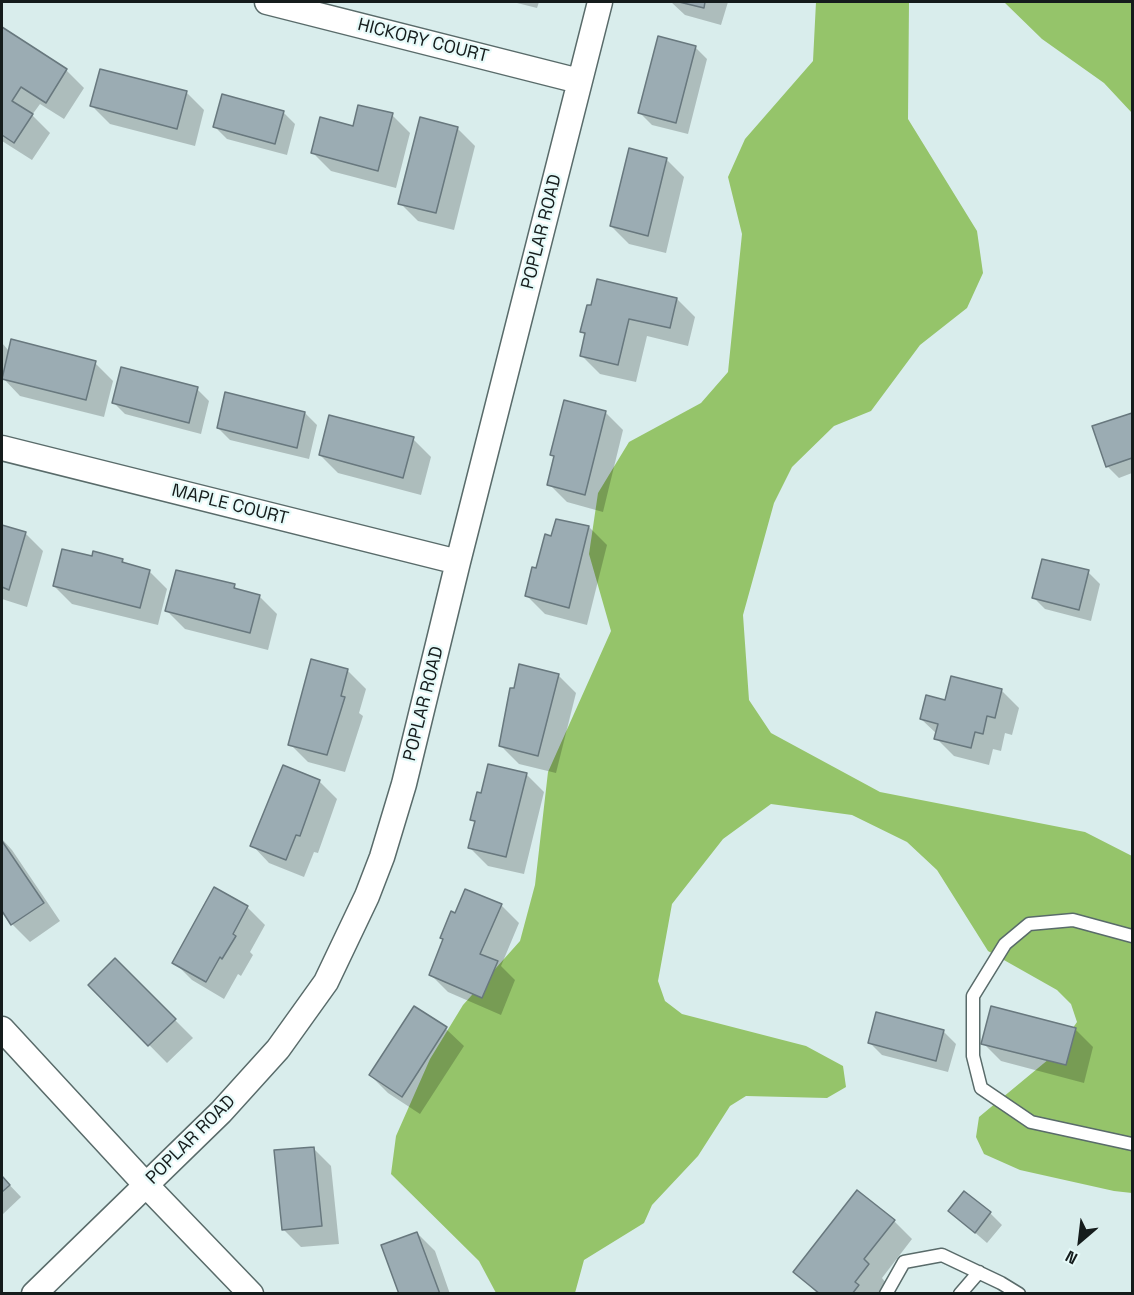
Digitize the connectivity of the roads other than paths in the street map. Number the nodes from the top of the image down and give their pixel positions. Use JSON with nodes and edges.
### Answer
{"nodes":[{"id":1,"x":267,"y":2,"type":"edge"},
{"id":2,"x":600,"y":2,"type":"edge"},
{"id":3,"x":579,"y":81,"type":"junction"},
{"id":4,"x":2,"y":448,"type":"edge"},
{"id":5,"x":458,"y":562,"type":"junction"},
{"id":6,"x":1132,"y":936,"type":"edge"},
{"id":7,"x":2,"y":1029,"type":"edge"},
{"id":8,"x":1132,"y":1144,"type":"edge"},
{"id":9,"x":146,"y":1185,"type":"junction"},
{"id":10,"x":979,"y":1272,"type":"junction"},
{"id":11,"x":34,"y":1293,"type":"edge"},
{"id":12,"x":251,"y":1293,"type":"edge"},
{"id":13,"x":886,"y":1293,"type":"edge"},
{"id":14,"x":960,"y":1293,"type":"edge"},
{"id":15,"x":1019,"y":1293,"type":"edge"}],
"edges":[{"from":1,"to":3,"type":"street","name":"HICKORY COURT"},
{"from":2,"to":3,"type":"street","name":"POPLAR ROAD"},
{"from":3,"to":5,"type":"street","name":"POPLAR ROAD"},
{"from":4,"to":5,"type":"street","name":"MAPLE COURT"},
{"from":5,"to":9,"type":"street","name":"POPLAR ROAD"},
{"from":6,"to":8,"type":"lane"},
{"from":7,"to":9,"type":"street"},
{"from":9,"to":11,"type":"street","name":"POPLAR ROAD"},
{"from":9,"to":12,"type":"street"},
{"from":10,"to":13,"type":"lane"},
{"from":10,"to":14,"type":"lane"},
{"from":10,"to":15,"type":"lane"}]}
